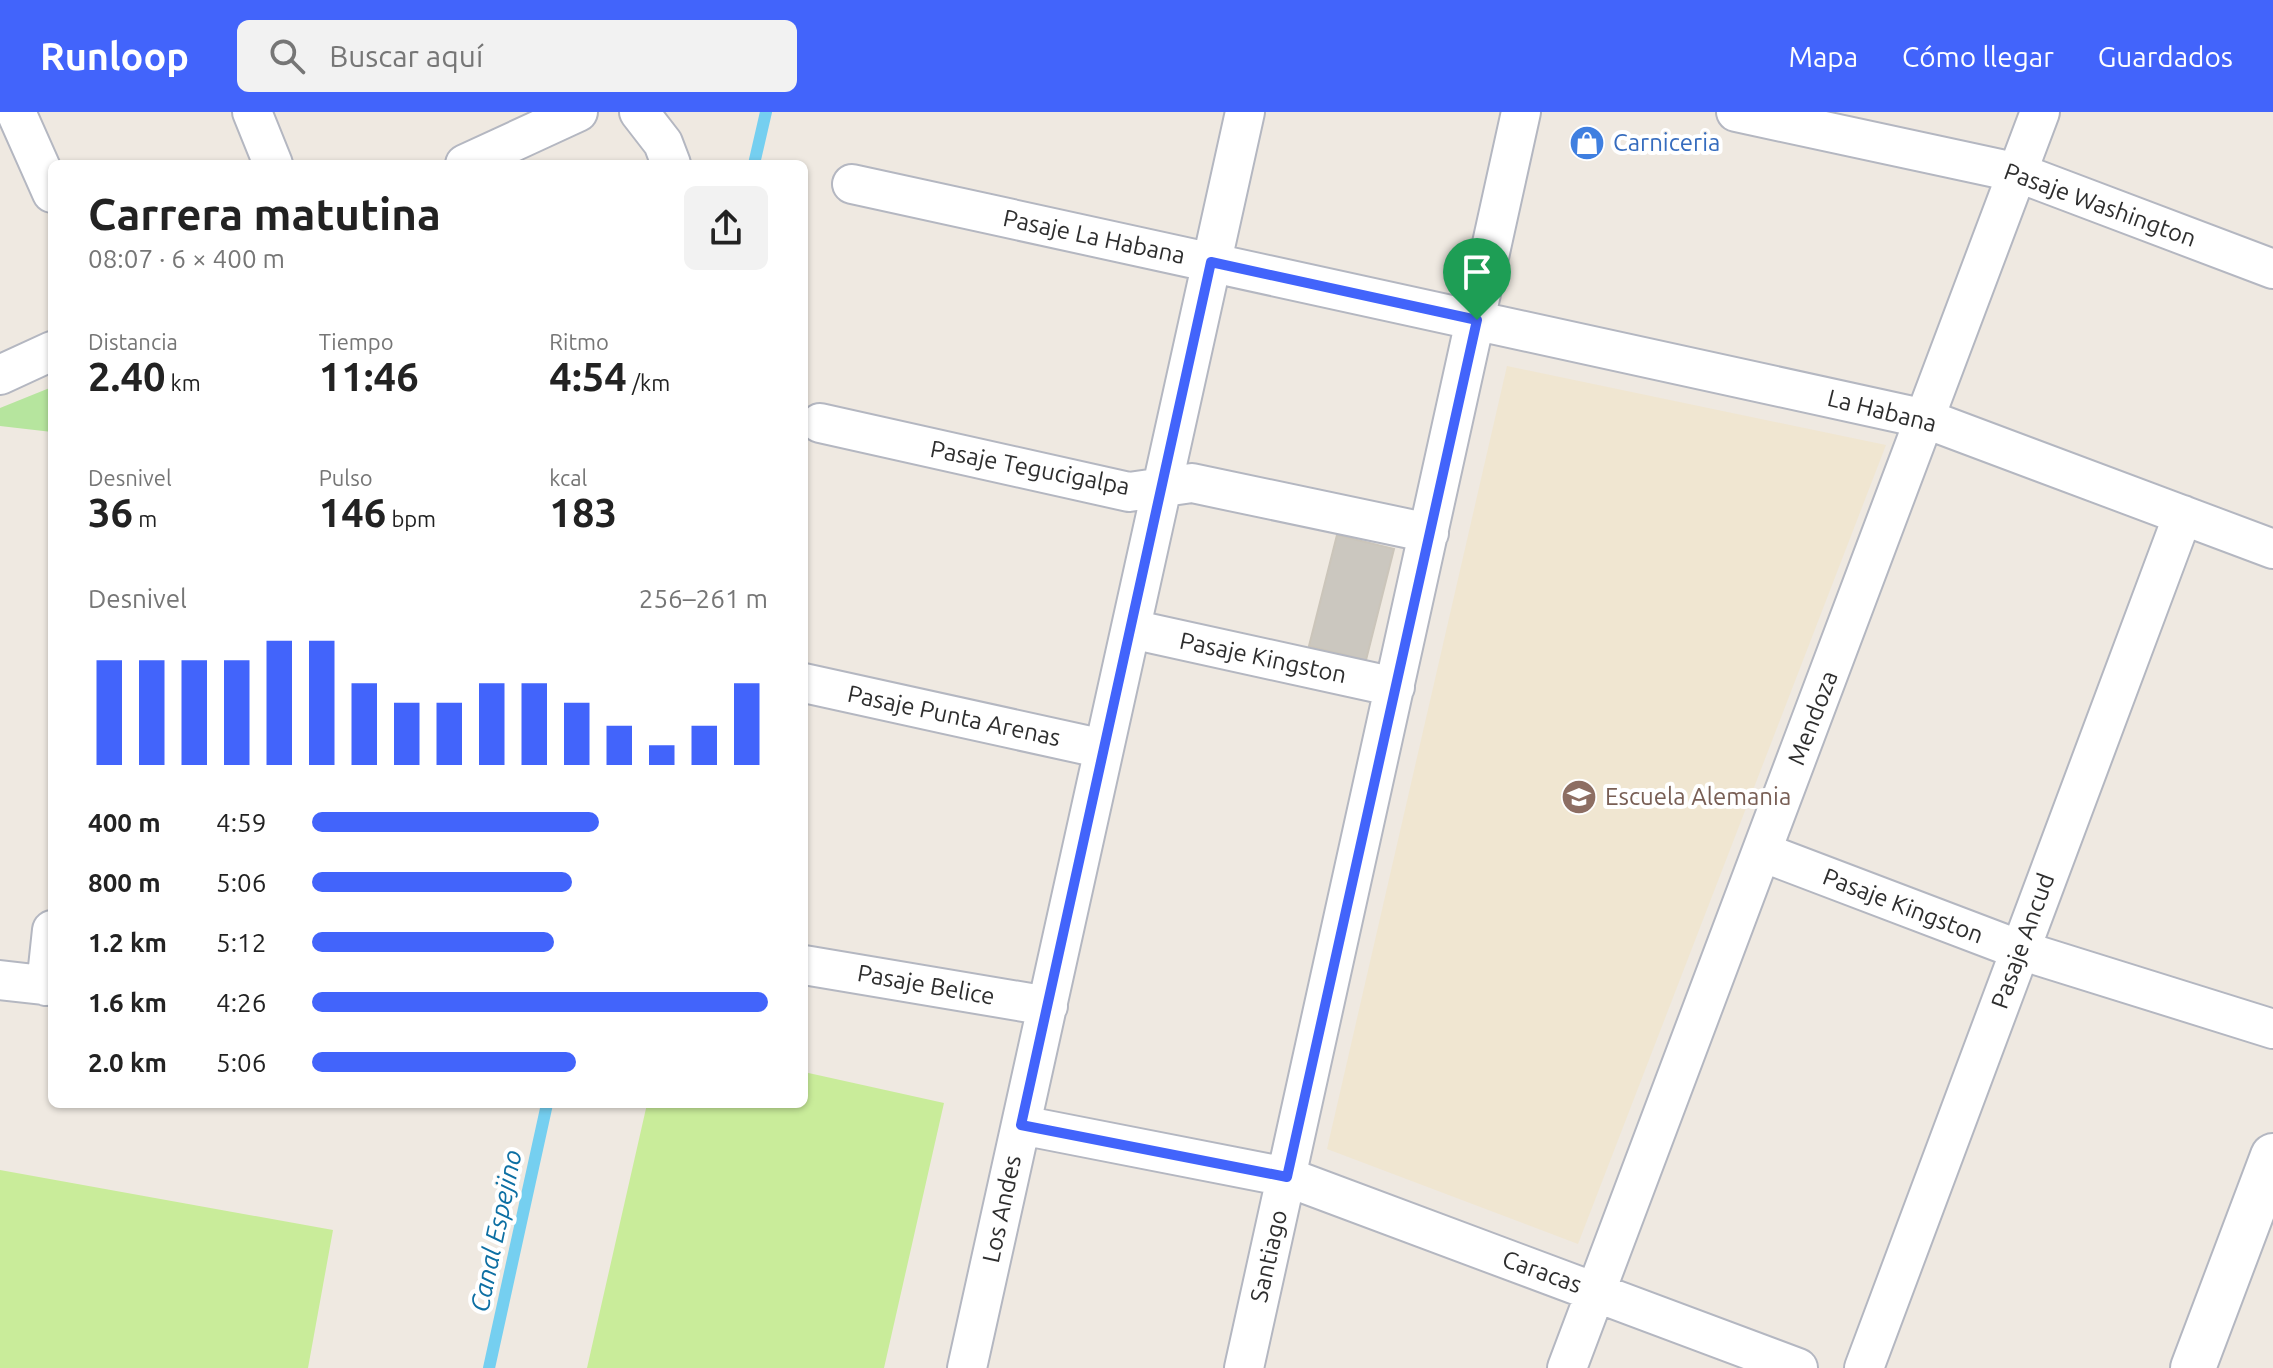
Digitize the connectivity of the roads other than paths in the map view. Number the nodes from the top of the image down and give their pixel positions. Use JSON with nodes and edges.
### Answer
{"nodes":[{"id":1,"x":16,"y":112,"type":"edge"},
{"id":2,"x":252,"y":112,"type":"edge"},
{"id":3,"x":578,"y":112,"type":"edge"},
{"id":4,"x":639,"y":112,"type":"edge"},
{"id":5,"x":1245,"y":112,"type":"edge"},
{"id":6,"x":1521,"y":112,"type":"edge"},
{"id":7,"x":1736,"y":112,"type":"edge"},
{"id":8,"x":2040,"y":112,"type":"edge"},
{"id":9,"x":525,"y":123,"type":"edge"},
{"id":10,"x":271,"y":160,"type":"edge"},
{"id":11,"x":471,"y":160,"type":"edge"},
{"id":12,"x":669,"y":160,"type":"edge"},
{"id":13,"x":2019,"y":173,"type":"junction"},
{"id":14,"x":48,"y":184,"type":"edge"},
{"id":15,"x":852,"y":184,"type":"dead end"},
{"id":16,"x":1211,"y":262,"type":"junction"},
{"id":17,"x":2273,"y":269,"type":"edge"},
{"id":18,"x":1477,"y":320,"type":"junction"},
{"id":19,"x":48,"y":353,"type":"edge"},
{"id":20,"x":0,"y":375,"type":"edge"},
{"id":21,"x":1926,"y":419,"type":"junction"},
{"id":22,"x":820,"y":423,"type":"dead end"},
{"id":23,"x":1162,"y":488,"type":"junction"},
{"id":24,"x":2183,"y":515,"type":"junction"},
{"id":25,"x":1429,"y":533,"type":"junction"},
{"id":26,"x":2273,"y":549,"type":"edge"},
{"id":27,"x":1131,"y":629,"type":"junction"},
{"id":28,"x":808,"y":684,"type":"edge"},
{"id":29,"x":1395,"y":687,"type":"junction"},
{"id":30,"x":1104,"y":749,"type":"junction"},
{"id":31,"x":1762,"y":852,"type":"junction"},
{"id":32,"x":2020,"y":950,"type":"junction"},
{"id":33,"x":808,"y":966,"type":"edge"},
{"id":34,"x":0,"y":980,"type":"edge"},
{"id":35,"x":48,"y":986,"type":"edge"},
{"id":36,"x":1048,"y":1006,"type":"junction"},
{"id":37,"x":2273,"y":1029,"type":"edge"},
{"id":38,"x":1021,"y":1125,"type":"junction"},
{"id":39,"x":2273,"y":1156,"type":"edge"},
{"id":40,"x":1287,"y":1177,"type":"junction"},
{"id":41,"x":1596,"y":1292,"type":"junction"},
{"id":42,"x":967,"y":1368,"type":"edge"},
{"id":43,"x":1244,"y":1368,"type":"edge"},
{"id":44,"x":1567,"y":1368,"type":"edge"},
{"id":45,"x":1798,"y":1368,"type":"edge"},
{"id":46,"x":1864,"y":1368,"type":"edge"},
{"id":47,"x":2193,"y":1368,"type":"edge"}],
"edges":[{"from":1,"to":14,"type":"street"},
{"from":2,"to":10,"type":"street"},
{"from":3,"to":9,"type":"street"},
{"from":4,"to":12,"type":"street"},
{"from":5,"to":16,"type":"street","name":"Los Andes"},
{"from":6,"to":18,"type":"street","name":"Santiago"},
{"from":7,"to":13,"type":"street","name":"Pasaje Washington"},
{"from":8,"to":13,"type":"street","name":"Mendoza"},
{"from":9,"to":11,"type":"street"},
{"from":13,"to":17,"type":"street","name":"Pasaje Washington"},
{"from":13,"to":21,"type":"street","name":"Mendoza"},
{"from":15,"to":16,"type":"street","name":"Pasaje La Habana"},
{"from":16,"to":18,"type":"street","name":"Pasaje La Habana"},
{"from":16,"to":23,"type":"street","name":"Los Andes"},
{"from":18,"to":21,"type":"street","name":"La Habana"},
{"from":18,"to":25,"type":"street","name":"Santiago"},
{"from":19,"to":20,"type":"street"},
{"from":21,"to":24,"type":"street","name":"La Habana"},
{"from":21,"to":31,"type":"street","name":"Mendoza"},
{"from":22,"to":23,"type":"street","name":"Pasaje Tegucigalpa"},
{"from":23,"to":25,"type":"street","name":"Pasaje Tegucigalpa"},
{"from":23,"to":27,"type":"street","name":"Los Andes"},
{"from":24,"to":26,"type":"street","name":"La Habana"},
{"from":24,"to":32,"type":"street","name":"Pasaje Ancud"},
{"from":25,"to":29,"type":"street","name":"Santiago"},
{"from":27,"to":29,"type":"street","name":"Pasaje Kingston"},
{"from":27,"to":30,"type":"street","name":"Los Andes"},
{"from":28,"to":30,"type":"street","name":"Pasaje Punta Arenas"},
{"from":29,"to":40,"type":"street","name":"Santiago"},
{"from":30,"to":36,"type":"street","name":"Los Andes"},
{"from":31,"to":32,"type":"street","name":"Pasaje Kingston"},
{"from":31,"to":41,"type":"street","name":"Mendoza"},
{"from":32,"to":37,"type":"street","name":"Pasaje Kingston"},
{"from":32,"to":46,"type":"street","name":"Pasaje Ancud"},
{"from":33,"to":36,"type":"street","name":"Pasaje Belice"},
{"from":34,"to":35,"type":"street"},
{"from":36,"to":38,"type":"street","name":"Los Andes"},
{"from":38,"to":40,"type":"street","name":"Caracas"},
{"from":38,"to":42,"type":"street","name":"Los Andes"},
{"from":39,"to":47,"type":"main road"},
{"from":40,"to":41,"type":"street","name":"Caracas"},
{"from":40,"to":43,"type":"street","name":"Santiago"},
{"from":41,"to":44,"type":"street","name":"Mendoza"},
{"from":41,"to":45,"type":"street","name":"Caracas"}]}
